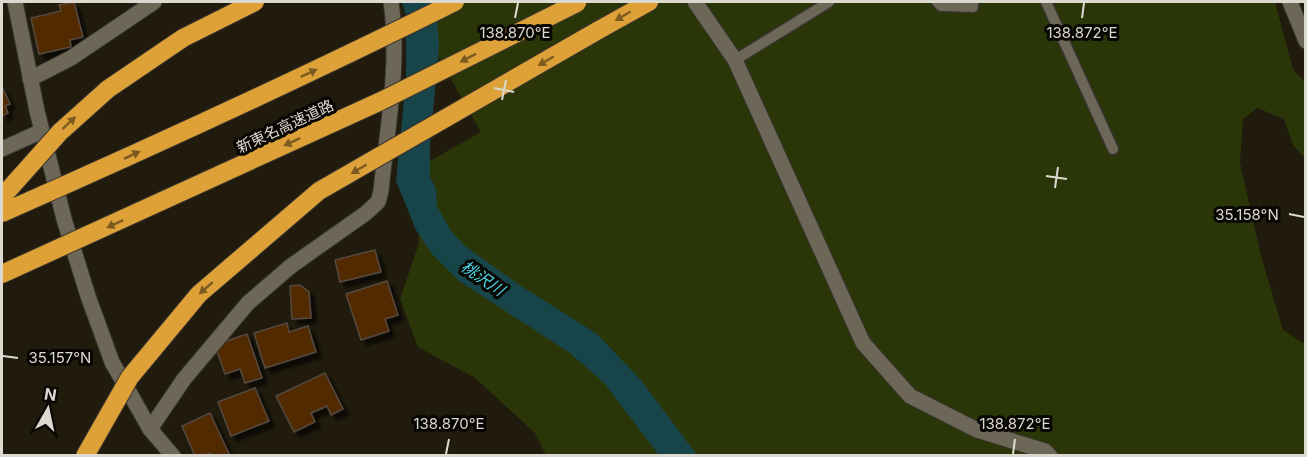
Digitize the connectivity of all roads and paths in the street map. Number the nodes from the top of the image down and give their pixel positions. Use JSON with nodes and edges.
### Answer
{"nodes":[{"id":1,"x":15,"y":2,"type":"edge"},
{"id":2,"x":154,"y":2,"type":"edge"},
{"id":3,"x":255,"y":2,"type":"edge"},
{"id":4,"x":391,"y":2,"type":"edge"},
{"id":5,"x":455,"y":2,"type":"edge"},
{"id":6,"x":578,"y":2,"type":"edge"},
{"id":7,"x":649,"y":2,"type":"edge"},
{"id":8,"x":695,"y":2,"type":"edge"},
{"id":9,"x":829,"y":2,"type":"edge"},
{"id":10,"x":937,"y":2,"type":"edge"},
{"id":11,"x":973,"y":2,"type":"edge"},
{"id":12,"x":1046,"y":2,"type":"edge"},
{"id":13,"x":1290,"y":2,"type":"edge"},
{"id":14,"x":1305,"y":41,"type":"edge"},
{"id":15,"x":735,"y":60,"type":"junction"},
{"id":16,"x":30,"y":79,"type":"junction"},
{"id":17,"x":42,"y":131,"type":"junction"},
{"id":18,"x":2,"y":149,"type":"edge"},
{"id":19,"x":1113,"y":149,"type":"dead end"},
{"id":20,"x":2,"y":197,"type":"edge"},
{"id":21,"x":2,"y":213,"type":"edge"},
{"id":22,"x":2,"y":274,"type":"edge"},
{"id":23,"x":150,"y":429,"type":"junction"},
{"id":24,"x":86,"y":456,"type":"edge"},
{"id":25,"x":173,"y":456,"type":"edge"},
{"id":26,"x":1050,"y":456,"type":"edge"}],
"edges":[{"from":1,"to":16,"type":"street"},
{"from":2,"to":16,"type":"street"},
{"from":20,"to":3,"type":"highway","one_way":true,"bridge":true},
{"from":4,"to":23,"type":"street"},
{"from":21,"to":5,"type":"highway","one_way":true,"bridge":true},
{"from":6,"to":22,"type":"highway","name":"新東名高速道路","one_way":true,"bridge":true},
{"from":7,"to":24,"type":"highway","one_way":true,"bridge":true},
{"from":8,"to":15,"type":"street"},
{"from":9,"to":15,"type":"lane"},
{"from":10,"to":11,"type":"lane"},
{"from":12,"to":19,"type":"lane"},
{"from":13,"to":14,"type":"street"},
{"from":15,"to":26,"type":"street"},
{"from":16,"to":17,"type":"street"},
{"from":17,"to":18,"type":"street"},
{"from":17,"to":23,"type":"street"},
{"from":23,"to":25,"type":"street"}]}
